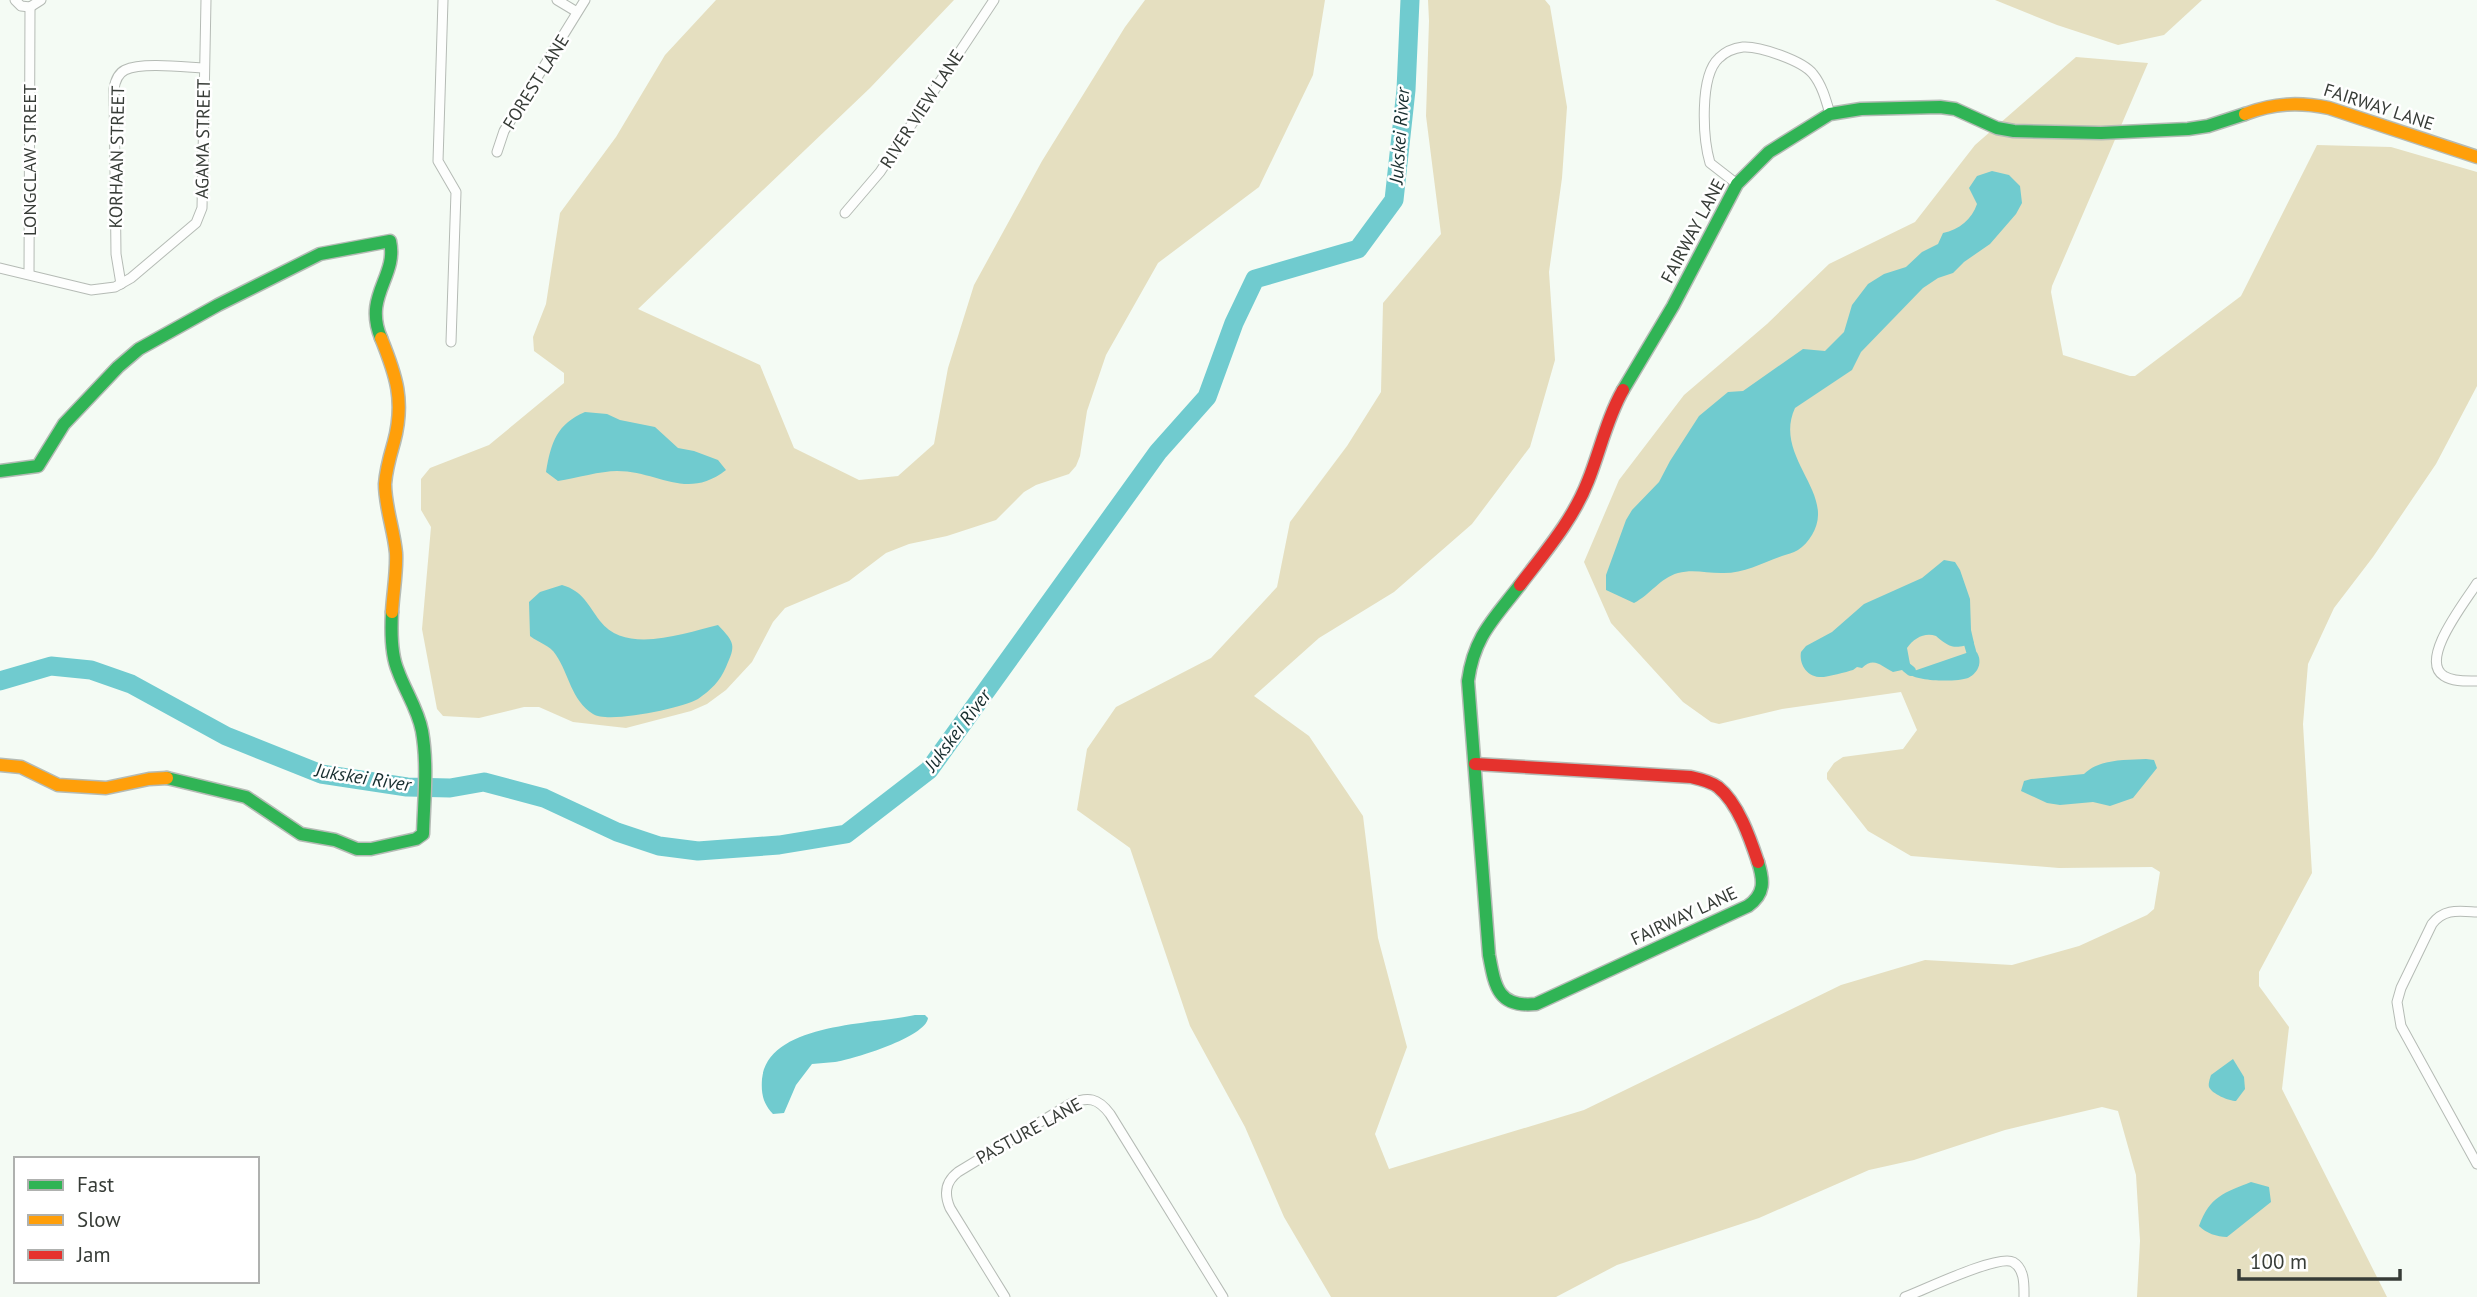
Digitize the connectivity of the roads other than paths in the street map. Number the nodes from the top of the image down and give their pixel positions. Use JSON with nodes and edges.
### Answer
{"nodes":[{"id":1,"x":15,"y":0,"type":"edge"},
{"id":2,"x":41,"y":0,"type":"edge"},
{"id":3,"x":206,"y":0,"type":"edge"},
{"id":4,"x":443,"y":0,"type":"edge"},
{"id":5,"x":556,"y":0,"type":"edge"},
{"id":6,"x":585,"y":0,"type":"edge"},
{"id":7,"x":994,"y":0,"type":"edge"},
{"id":8,"x":30,"y":7,"type":"junction"},
{"id":9,"x":577,"y":12,"type":"junction"},
{"id":10,"x":204,"y":68,"type":"junction"},
{"id":11,"x":1830,"y":114,"type":"junction"},
{"id":12,"x":497,"y":152,"type":"dead end"},
{"id":13,"x":2477,"y":157,"type":"edge"},
{"id":14,"x":1737,"y":184,"type":"junction"},
{"id":15,"x":845,"y":213,"type":"dead end"},
{"id":16,"x":0,"y":268,"type":"edge"},
{"id":17,"x":29,"y":274,"type":"junction"},
{"id":18,"x":121,"y":284,"type":"junction"},
{"id":19,"x":451,"y":342,"type":"dead end"},
{"id":20,"x":0,"y":471,"type":"edge"},
{"id":21,"x":2477,"y":583,"type":"edge"},
{"id":22,"x":2477,"y":681,"type":"edge"},
{"id":23,"x":1475,"y":764,"type":"junction"},
{"id":24,"x":0,"y":765,"type":"edge"},
{"id":25,"x":2477,"y":912,"type":"edge"},
{"id":26,"x":2477,"y":1164,"type":"edge"},
{"id":27,"x":1005,"y":1297,"type":"edge"},
{"id":28,"x":1223,"y":1297,"type":"edge"},
{"id":29,"x":1905,"y":1297,"type":"edge"},
{"id":30,"x":2024,"y":1297,"type":"edge"}],
"edges":[{"from":1,"to":8,"type":"street"},
{"from":2,"to":8,"type":"street"},
{"from":3,"to":10,"type":"street","name":"AGAMA STREET"},
{"from":4,"to":19,"type":"street"},
{"from":5,"to":9,"type":"street"},
{"from":6,"to":9,"type":"street","name":"FOREST LANE"},
{"from":7,"to":15,"type":"street","name":"RIVER VIEW LANE"},
{"from":8,"to":17,"type":"street","name":"LONGCLAW STREET"},
{"from":9,"to":12,"type":"street","name":"FOREST LANE"},
{"from":10,"to":18,"type":"street","name":"AGAMA STREET"},
{"from":10,"to":18,"type":"street","name":"KORHAAN STREET"},
{"from":11,"to":13,"type":"street","name":"FAIRWAY LANE"},
{"from":11,"to":14,"type":"street","name":"FAIRWAY LANE"},
{"from":11,"to":14,"type":"street"},
{"from":14,"to":23,"type":"street","name":"FAIRWAY LANE"},
{"from":16,"to":17,"type":"street"},
{"from":17,"to":18,"type":"street"},
{"from":20,"to":24,"type":"street"},
{"from":21,"to":22,"type":"street"},
{"from":23,"to":23,"type":"street","name":"FAIRWAY LANE"},
{"from":25,"to":26,"type":"street"},
{"from":27,"to":28,"type":"street","name":"PASTURE LANE"},
{"from":29,"to":30,"type":"street"}]}
